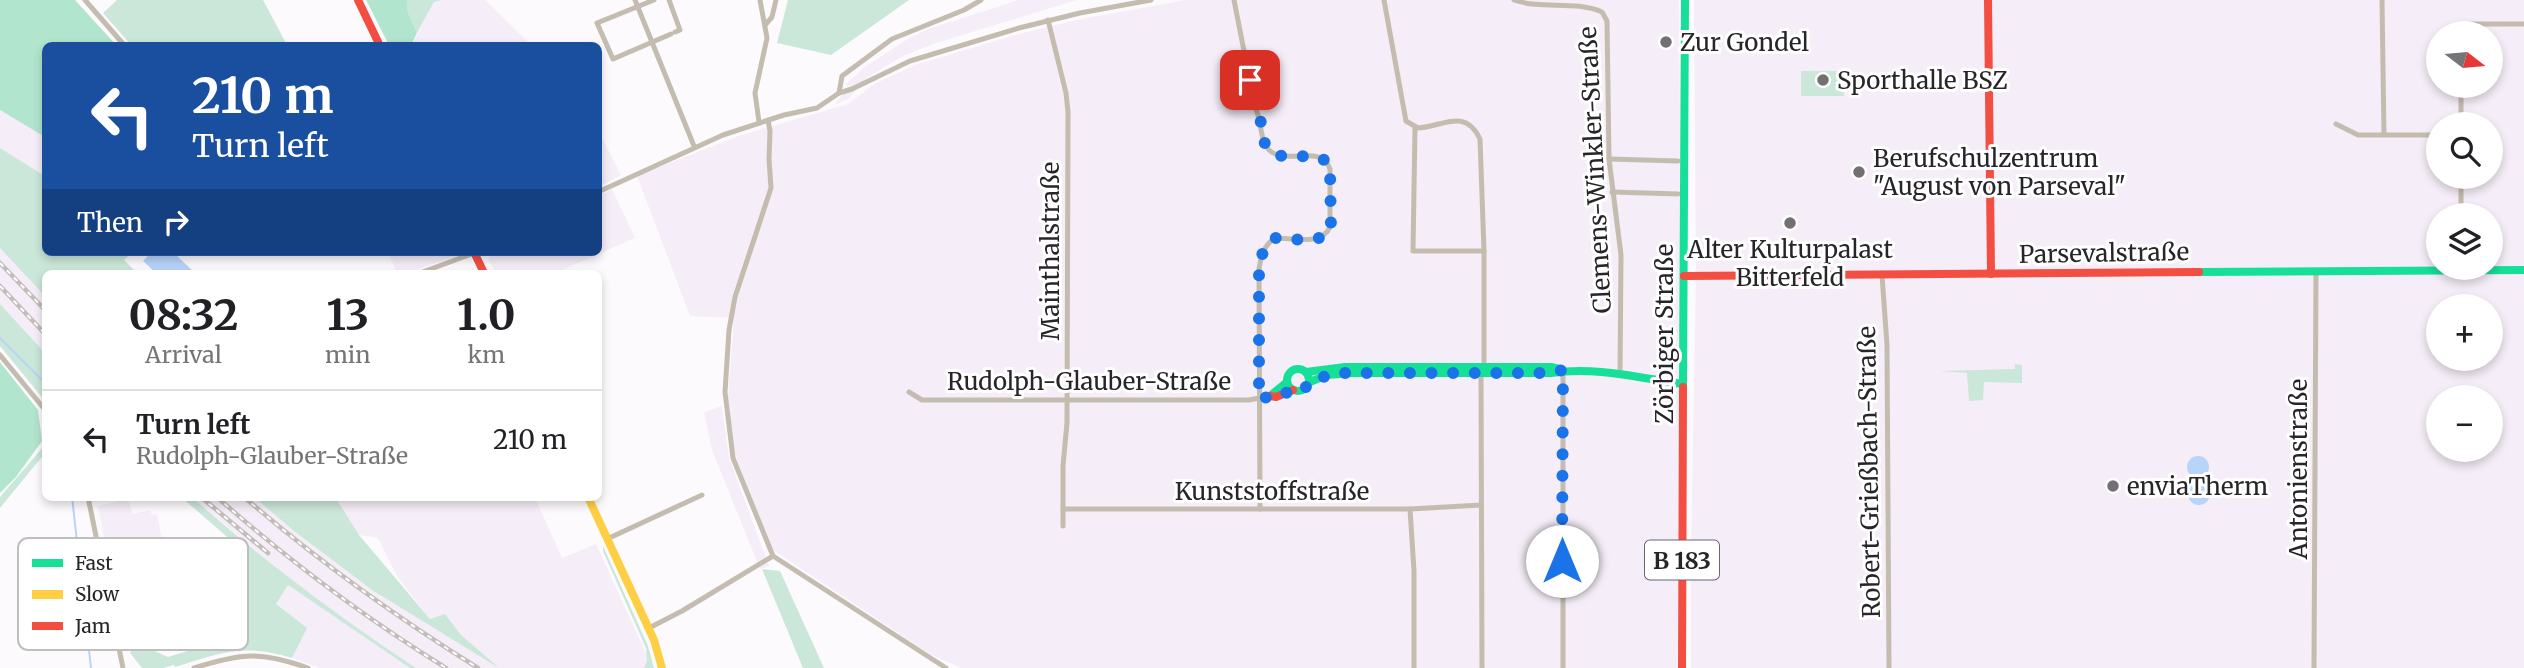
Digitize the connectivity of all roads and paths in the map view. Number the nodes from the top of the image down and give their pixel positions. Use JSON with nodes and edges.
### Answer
{"nodes":[{"id":1,"x":85,"y":0,"type":"edge"},
{"id":2,"x":358,"y":0,"type":"edge"},
{"id":3,"x":635,"y":0,"type":"edge"},
{"id":4,"x":654,"y":0,"type":"edge"},
{"id":5,"x":669,"y":0,"type":"edge"},
{"id":6,"x":760,"y":0,"type":"edge"},
{"id":7,"x":776,"y":0,"type":"edge"},
{"id":8,"x":981,"y":0,"type":"edge"},
{"id":9,"x":1151,"y":0,"type":"edge"},
{"id":10,"x":1234,"y":0,"type":"edge"},
{"id":11,"x":1384,"y":0,"type":"edge"},
{"id":12,"x":1514,"y":0,"type":"edge"},
{"id":13,"x":1685,"y":0,"type":"edge"},
{"id":14,"x":1988,"y":0,"type":"edge"},
{"id":15,"x":2382,"y":0,"type":"edge"},
{"id":16,"x":638,"y":7,"type":"junction"},
{"id":17,"x":1048,"y":20,"type":"junction"},
{"id":18,"x":766,"y":24,"type":"junction"},
{"id":19,"x":2503,"y":24,"type":"edge"},
{"id":20,"x":2524,"y":24,"type":"edge"},
{"id":21,"x":122,"y":42,"type":"edge"},
{"id":22,"x":378,"y":42,"type":"edge"},
{"id":23,"x":652,"y":42,"type":"junction"},
{"id":24,"x":839,"y":93,"type":"junction"},
{"id":25,"x":768,"y":120,"type":"junction"},
{"id":26,"x":759,"y":122,"type":"junction"},
{"id":27,"x":2336,"y":124,"type":"dead end"},
{"id":28,"x":1415,"y":128,"type":"junction"},
{"id":29,"x":2384,"y":135,"type":"junction"},
{"id":30,"x":2426,"y":135,"type":"edge"},
{"id":31,"x":694,"y":146,"type":"junction"},
{"id":32,"x":1609,"y":159,"type":"junction"},
{"id":33,"x":1678,"y":161,"type":"dead end"},
{"id":34,"x":602,"y":190,"type":"edge"},
{"id":35,"x":1612,"y":192,"type":"junction"},
{"id":36,"x":1678,"y":194,"type":"dead end"},
{"id":37,"x":1484,"y":251,"type":"junction"},
{"id":38,"x":465,"y":256,"type":"edge"},
{"id":39,"x":2426,"y":269,"type":"edge"},
{"id":40,"x":429,"y":270,"type":"edge"},
{"id":41,"x":2503,"y":270,"type":"edge"},
{"id":42,"x":2524,"y":270,"type":"edge"},
{"id":43,"x":2316,"y":271,"type":"junction"},
{"id":44,"x":1991,"y":274,"type":"junction"},
{"id":45,"x":1882,"y":275,"type":"junction"},
{"id":46,"x":1684,"y":276,"type":"junction"},
{"id":47,"x":0,"y":355,"type":"edge"},
{"id":48,"x":1563,"y":370,"type":"junction"},
{"id":49,"x":1483,"y":371,"type":"junction"},
{"id":50,"x":1306,"y":372,"type":"junction"},
{"id":51,"x":1620,"y":375,"type":"junction"},
{"id":52,"x":1287,"y":382,"type":"junction"},
{"id":53,"x":1310,"y":382,"type":"junction"},
{"id":54,"x":1683,"y":384,"type":"junction"},
{"id":55,"x":1293,"y":390,"type":"junction"},
{"id":56,"x":909,"y":392,"type":"dead end"},
{"id":57,"x":1270,"y":396,"type":"junction"},
{"id":58,"x":1259,"y":398,"type":"junction"},
{"id":59,"x":1067,"y":400,"type":"junction"},
{"id":60,"x":42,"y":406,"type":"edge"},
{"id":61,"x":702,"y":495,"type":"dead end"},
{"id":62,"x":89,"y":501,"type":"edge"},
{"id":63,"x":590,"y":501,"type":"edge"},
{"id":64,"x":1481,"y":505,"type":"junction"},
{"id":65,"x":1063,"y":509,"type":"junction"},
{"id":66,"x":1260,"y":509,"type":"junction"},
{"id":67,"x":1410,"y":509,"type":"junction"},
{"id":68,"x":1063,"y":526,"type":"dead end"},
{"id":69,"x":96,"y":538,"type":"edge"},
{"id":70,"x":607,"y":539,"type":"junction"},
{"id":71,"x":774,"y":556,"type":"junction"},
{"id":72,"x":649,"y":628,"type":"junction"},
{"id":73,"x":119,"y":650,"type":"edge"},
{"id":74,"x":278,"y":659,"type":"junction"},
{"id":75,"x":123,"y":668,"type":"edge"},
{"id":76,"x":194,"y":668,"type":"edge"},
{"id":77,"x":279,"y":668,"type":"edge"},
{"id":78,"x":308,"y":668,"type":"edge"},
{"id":79,"x":662,"y":668,"type":"edge"},
{"id":80,"x":946,"y":668,"type":"edge"},
{"id":81,"x":1414,"y":668,"type":"edge"},
{"id":82,"x":1482,"y":668,"type":"edge"},
{"id":83,"x":1563,"y":668,"type":"edge"},
{"id":84,"x":1682,"y":668,"type":"edge"},
{"id":85,"x":1889,"y":668,"type":"edge"},
{"id":86,"x":2314,"y":668,"type":"edge"}],
"edges":[{"from":1,"to":21,"type":"street"},
{"from":2,"to":22,"type":"street"},
{"from":3,"to":16,"type":"street"},
{"from":4,"to":16,"type":"street"},
{"from":5,"to":23,"type":"street"},
{"from":6,"to":18,"type":"street"},
{"from":7,"to":18,"type":"street"},
{"from":8,"to":24,"type":"street"},
{"from":9,"to":17,"type":"street"},
{"from":10,"to":58,"type":"street"},
{"from":11,"to":28,"type":"street"},
{"from":12,"to":32,"type":"street","name":"Clemens-Winkler-Straße"},
{"from":13,"to":46,"type":"street","name":"Zörbiger Straße","number":"B 183"},
{"from":14,"to":44,"type":"street"},
{"from":15,"to":29,"type":"street"},
{"from":16,"to":23,"type":"street"},
{"from":16,"to":23,"type":"street"},
{"from":17,"to":24,"type":"street"},
{"from":17,"to":59,"type":"street","name":"Mainthalstraße"},
{"from":18,"to":26,"type":"street"},
{"from":19,"to":20,"type":"street"},
{"from":23,"to":31,"type":"street"},
{"from":24,"to":25,"type":"street"},
{"from":25,"to":26,"type":"street"},
{"from":25,"to":71,"type":"street"},
{"from":26,"to":31,"type":"street"},
{"from":27,"to":29,"type":"street"},
{"from":28,"to":37,"type":"street"},
{"from":28,"to":37,"type":"street"},
{"from":29,"to":30,"type":"street"},
{"from":31,"to":34,"type":"street"},
{"from":32,"to":33,"type":"street"},
{"from":32,"to":35,"type":"street","name":"Clemens-Winkler-Straße"},
{"from":35,"to":36,"type":"street"},
{"from":35,"to":51,"type":"street","name":"Clemens-Winkler-Straße"},
{"from":37,"to":49,"type":"street"},
{"from":38,"to":40,"type":"street"},
{"from":39,"to":43,"type":"street","name":"Parsevalstraße"},
{"from":41,"to":42,"type":"street","name":"Parsevalstraße"},
{"from":43,"to":44,"type":"street","name":"Parsevalstraße"},
{"from":43,"to":86,"type":"street","name":"Antonienstraße"},
{"from":44,"to":45,"type":"street","name":"Parsevalstraße"},
{"from":45,"to":46,"type":"street","name":"Parsevalstraße"},
{"from":45,"to":85,"type":"street","name":"Robert-Grießbach-Straße"},
{"from":46,"to":54,"type":"street","name":"Zörbiger Straße","number":"B 183"},
{"from":47,"to":60,"type":"street"},
{"from":48,"to":49,"type":"street","name":"Rudolph-Glauber-Straße"},
{"from":48,"to":51,"type":"street","name":"Rudolph-Glauber-Straße"},
{"from":48,"to":83,"type":"street"},
{"from":49,"to":50,"type":"street","name":"Rudolph-Glauber-Straße"},
{"from":49,"to":53,"type":"street","name":"Rudolph-Glauber-Straße"},
{"from":49,"to":64,"type":"street"},
{"from":50,"to":52,"type":"street","name":"Rudolph-Glauber-Straße"},
{"from":50,"to":53,"type":"street"},
{"from":51,"to":54,"type":"street","name":"Rudolph-Glauber-Straße"},
{"from":52,"to":55,"type":"street"},
{"from":52,"to":57,"type":"street","name":"Rudolph-Glauber-Straße"},
{"from":53,"to":55,"type":"street","name":"Rudolph-Glauber-Straße"},
{"from":54,"to":84,"type":"street","name":"Zörbiger Straße","number":"B 183"},
{"from":55,"to":57,"type":"street","name":"Rudolph-Glauber-Straße"},
{"from":56,"to":59,"type":"street","name":"Rudolph-Glauber-Straße"},
{"from":57,"to":58,"type":"street","name":"Rudolph-Glauber-Straße"},
{"from":58,"to":59,"type":"street","name":"Rudolph-Glauber-Straße"},
{"from":58,"to":66,"type":"street"},
{"from":59,"to":65,"type":"street","name":"Mainthalstraße"},
{"from":61,"to":70,"type":"street"},
{"from":62,"to":69,"type":"street"},
{"from":63,"to":70,"type":"street"},
{"from":64,"to":67,"type":"street","name":"Kunststoffstraße"},
{"from":64,"to":82,"type":"street"},
{"from":65,"to":66,"type":"street","name":"Kunststoffstraße"},
{"from":65,"to":68,"type":"street","name":"Mainthalstraße"},
{"from":66,"to":67,"type":"street","name":"Kunststoffstraße"},
{"from":67,"to":81,"type":"street"},
{"from":70,"to":72,"type":"street"},
{"from":71,"to":72,"type":"street"},
{"from":71,"to":80,"type":"street"},
{"from":72,"to":79,"type":"street"},
{"from":73,"to":75,"type":"street"},
{"from":74,"to":76,"type":"street"},
{"from":74,"to":77,"type":"street"},
{"from":74,"to":78,"type":"street"}]}
